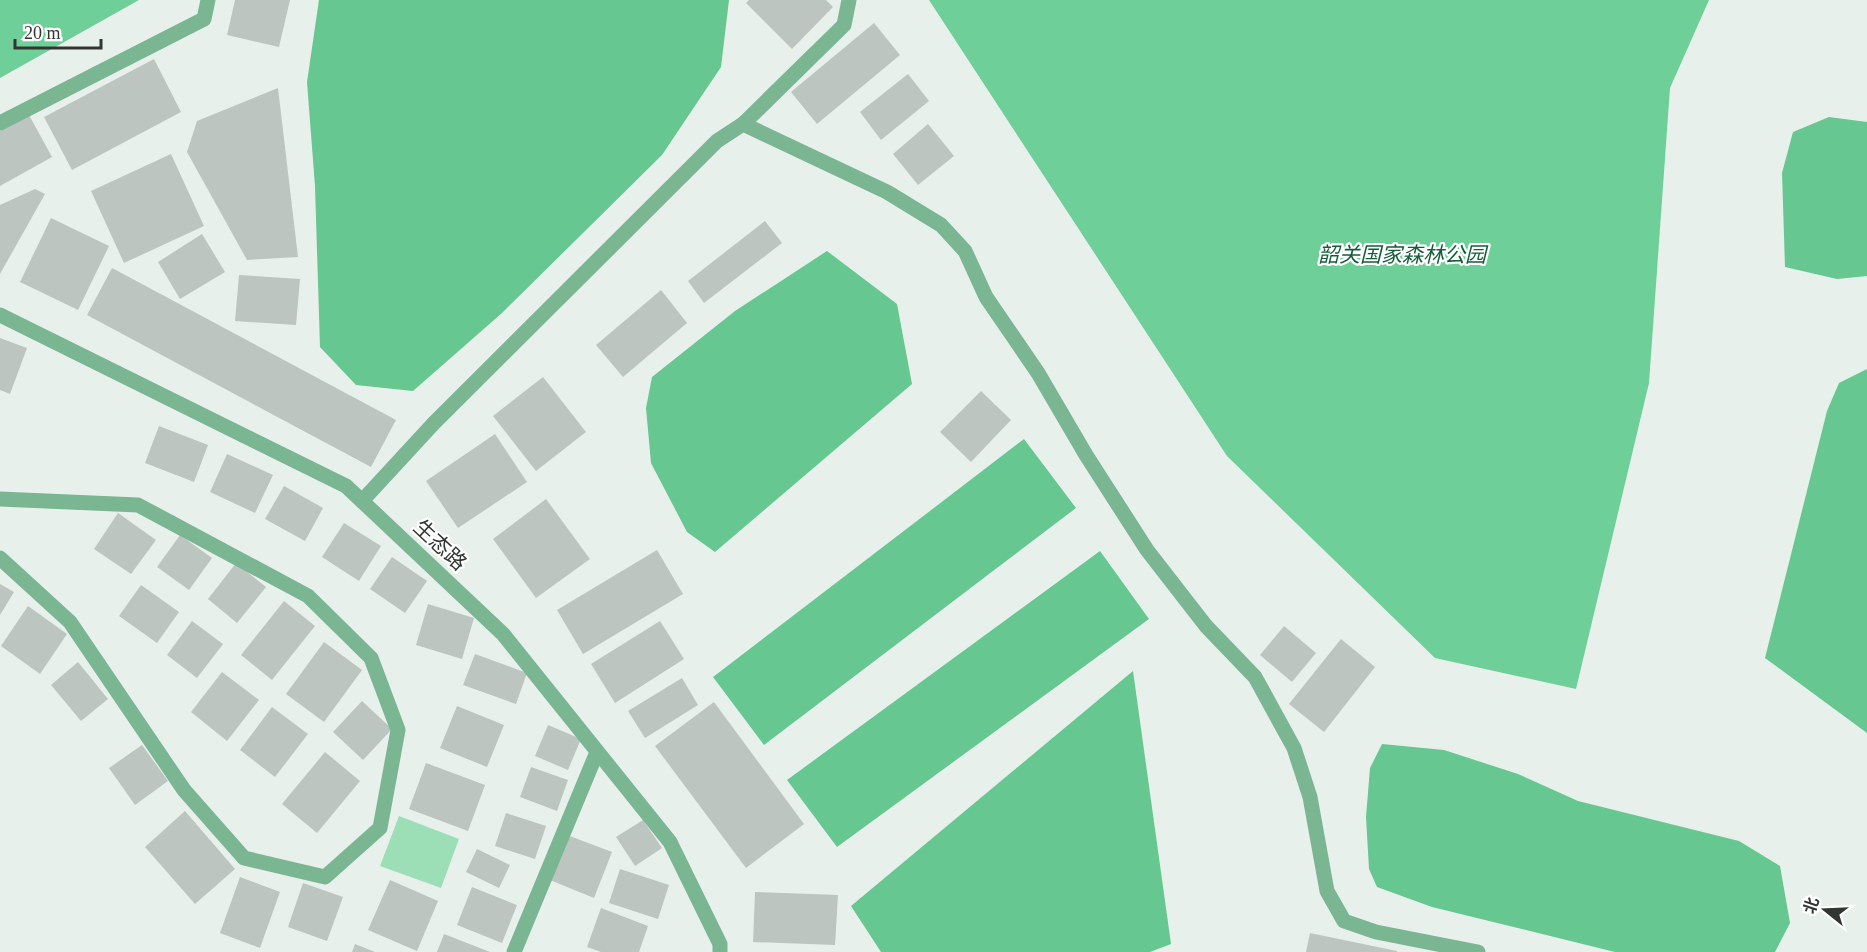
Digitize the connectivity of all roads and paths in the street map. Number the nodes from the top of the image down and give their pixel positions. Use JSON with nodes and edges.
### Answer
{"nodes":[{"id":1,"x":208,"y":0,"type":"edge"},
{"id":2,"x":849,"y":0,"type":"edge"},
{"id":3,"x":0,"y":123,"type":"edge"},
{"id":4,"x":743,"y":124,"type":"junction"},
{"id":5,"x":0,"y":315,"type":"edge"},
{"id":6,"x":0,"y":498,"type":"edge"},
{"id":7,"x":362,"y":501,"type":"junction"},
{"id":8,"x":0,"y":558,"type":"edge"},
{"id":9,"x":597,"y":752,"type":"junction"},
{"id":10,"x":514,"y":952,"type":"edge"},
{"id":11,"x":720,"y":952,"type":"edge"},
{"id":12,"x":1478,"y":952,"type":"edge"}],
"edges":[{"from":1,"to":3,"type":"street"},
{"from":2,"to":4,"type":"street"},
{"from":4,"to":7,"type":"street"},
{"from":4,"to":12,"type":"street"},
{"from":5,"to":7,"type":"street","name":"生态路"},
{"from":6,"to":8,"type":"street"},
{"from":7,"to":9,"type":"street","name":"生态路"},
{"from":9,"to":10,"type":"street"},
{"from":9,"to":11,"type":"street","name":"生态路"}]}
